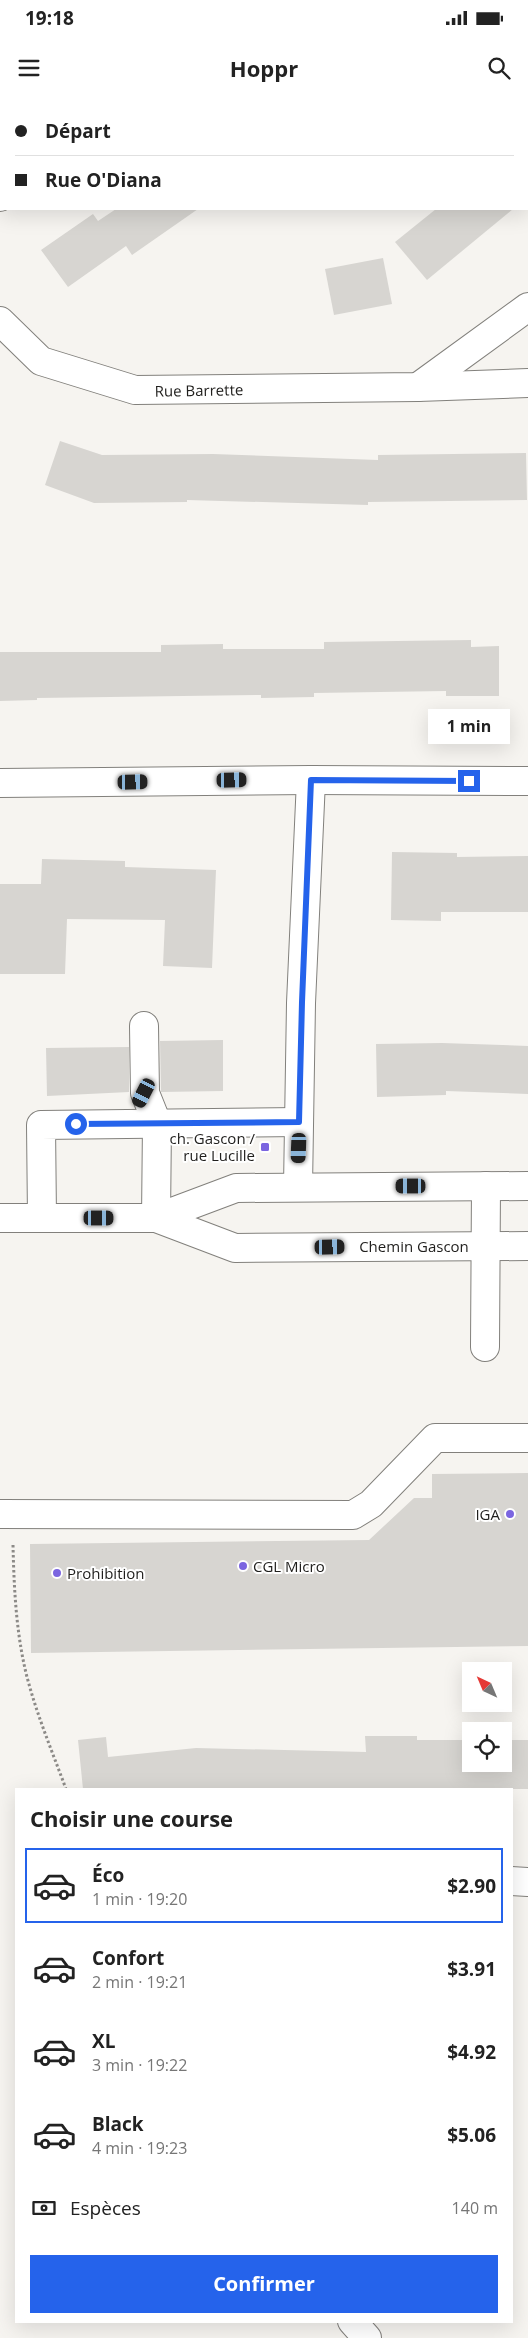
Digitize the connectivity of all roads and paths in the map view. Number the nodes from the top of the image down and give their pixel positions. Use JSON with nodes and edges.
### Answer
{"nodes":[{"id":1,"x":528,"y":307,"type":"edge"},
{"id":2,"x":0,"y":322,"type":"edge"},
{"id":3,"x":528,"y":383,"type":"edge"},
{"id":4,"x":418,"y":387,"type":"junction"},
{"id":5,"x":311,"y":780,"type":"junction"},
{"id":6,"x":528,"y":781,"type":"edge"},
{"id":7,"x":0,"y":783,"type":"edge"},
{"id":8,"x":144,"y":1026,"type":"dead end"},
{"id":9,"x":144,"y":1093,"type":"junction"},
{"id":10,"x":299,"y":1122,"type":"junction"},
{"id":11,"x":129,"y":1123,"type":"junction"},
{"id":12,"x":157,"y":1123,"type":"junction"},
{"id":13,"x":486,"y":1186,"type":"junction"},
{"id":14,"x":528,"y":1186,"type":"edge"},
{"id":15,"x":298,"y":1187,"type":"junction"},
{"id":16,"x":0,"y":1218,"type":"edge"},
{"id":17,"x":42,"y":1218,"type":"junction"},
{"id":18,"x":156,"y":1218,"type":"junction"},
{"id":19,"x":486,"y":1246,"type":"junction"},
{"id":20,"x":528,"y":1246,"type":"edge"},
{"id":21,"x":485,"y":1347,"type":"dead end"},
{"id":22,"x":528,"y":1438,"type":"edge"},
{"id":23,"x":6,"y":1514,"type":"edge"},
{"id":24,"x":66,"y":1788,"type":"edge"},
{"id":25,"x":513,"y":1881,"type":"edge"},
{"id":26,"x":528,"y":1882,"type":"edge"},
{"id":27,"x":354,"y":2323,"type":"edge"},
{"id":28,"x":367,"y":2338,"type":"edge"}],
"edges":[{"from":1,"to":4,"type":"street"},
{"from":2,"to":4,"type":"street","name":"Rue Barrette"},
{"from":3,"to":4,"type":"street","name":"Rue Barrette"},
{"from":5,"to":6,"type":"street"},
{"from":5,"to":7,"type":"street"},
{"from":5,"to":10,"type":"street"},
{"from":8,"to":9,"type":"street"},
{"from":9,"to":11,"type":"street"},
{"from":9,"to":12,"type":"street"},
{"from":10,"to":12,"type":"street"},
{"from":10,"to":15,"type":"street"},
{"from":11,"to":12,"type":"street"},
{"from":11,"to":17,"type":"street"},
{"from":12,"to":18,"type":"street"},
{"from":13,"to":14,"type":"street","name":"Chemin Gascon"},
{"from":13,"to":15,"type":"street","name":"Chemin Gascon"},
{"from":13,"to":19,"type":"street"},
{"from":15,"to":18,"type":"street","name":"Chemin Gascon"},
{"from":16,"to":17,"type":"street","name":"Chemin Gascon"},
{"from":17,"to":18,"type":"street","name":"Chemin Gascon"},
{"from":18,"to":19,"type":"street","name":"Chemin Gascon"},
{"from":19,"to":20,"type":"street","name":"Chemin Gascon"},
{"from":19,"to":21,"type":"street"},
{"from":22,"to":23,"type":"street"},
{"from":23,"to":24,"type":"path"},
{"from":25,"to":26,"type":"street"},
{"from":27,"to":28,"type":"street"}]}
